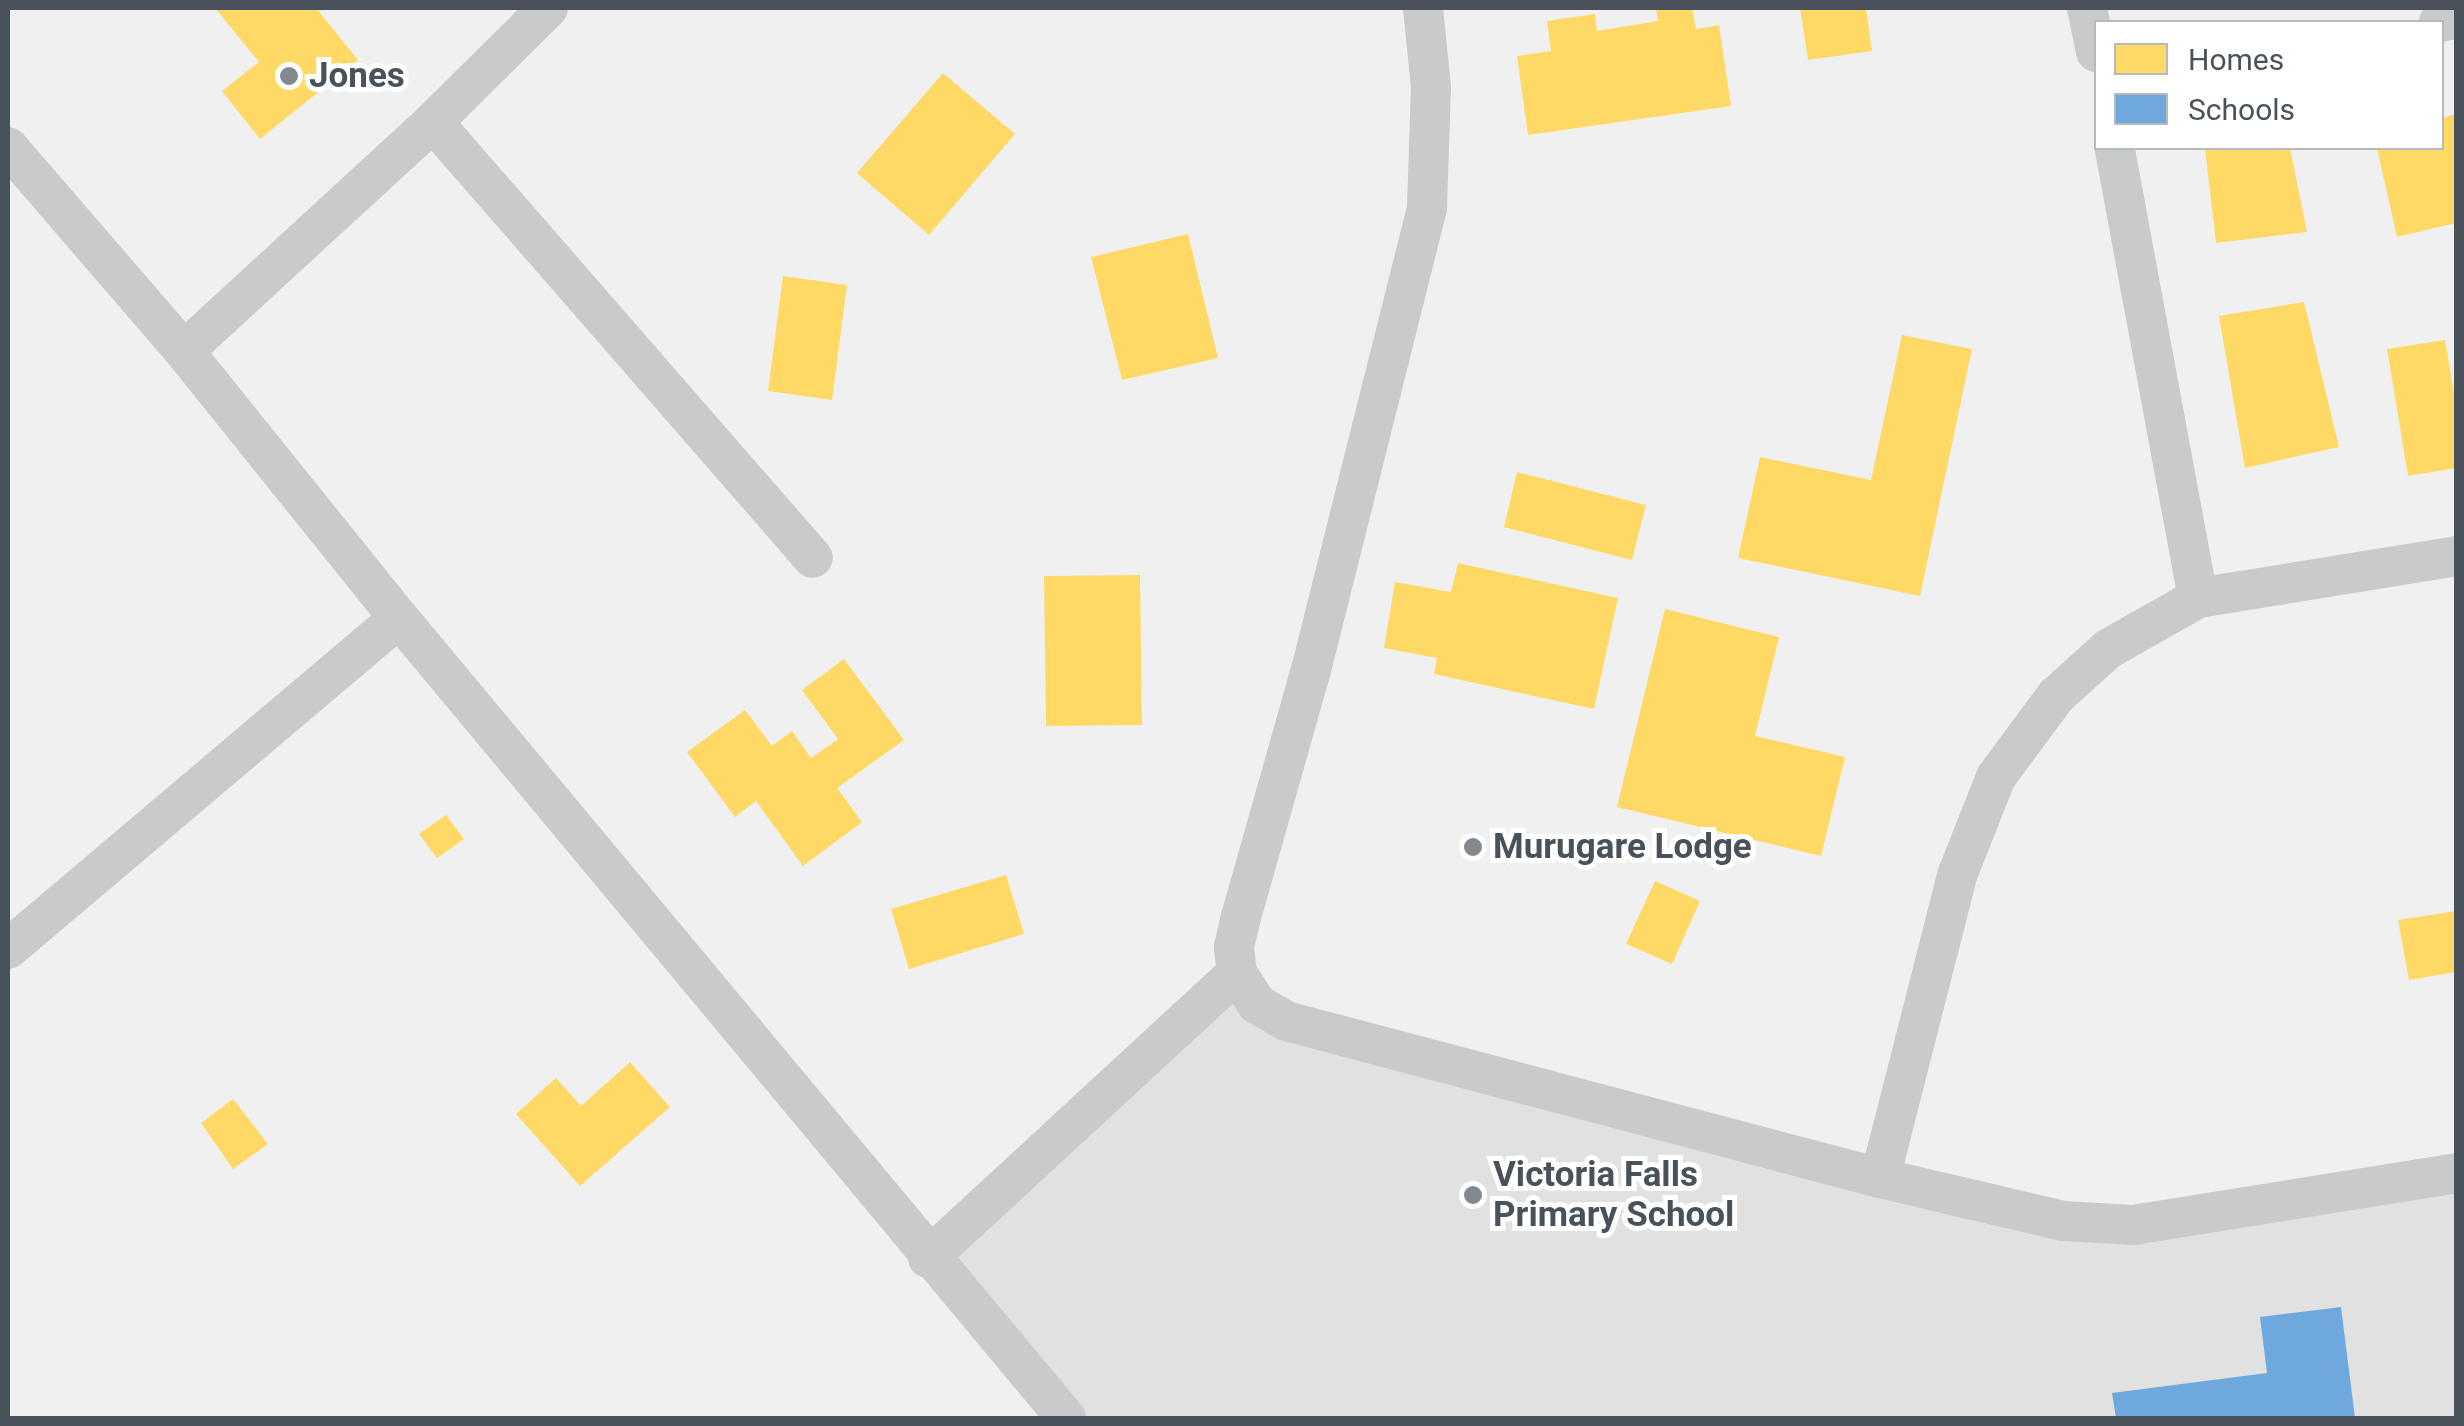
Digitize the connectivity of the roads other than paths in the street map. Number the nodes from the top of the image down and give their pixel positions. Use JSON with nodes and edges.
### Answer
{"nodes":[{"id":1,"x":548,"y":8,"type":"edge"},
{"id":2,"x":1423,"y":8,"type":"edge"},
{"id":3,"x":2087,"y":8,"type":"edge"},
{"id":4,"x":2094,"y":42,"type":"edge"},
{"id":5,"x":433,"y":122,"type":"junction"},
{"id":6,"x":8,"y":147,"type":"edge"},
{"id":7,"x":2115,"y":150,"type":"edge"},
{"id":8,"x":184,"y":351,"type":"junction"},
{"id":9,"x":2456,"y":556,"type":"edge"},
{"id":10,"x":813,"y":558,"type":"dead end"},
{"id":11,"x":2198,"y":598,"type":"junction"},
{"id":12,"x":398,"y":618,"type":"junction"},
{"id":13,"x":8,"y":949,"type":"edge"},
{"id":14,"x":1237,"y":973,"type":"junction"},
{"id":15,"x":2456,"y":1173,"type":"edge"},
{"id":16,"x":1880,"y":1178,"type":"junction"},
{"id":17,"x":928,"y":1258,"type":"junction"},
{"id":18,"x":1066,"y":1418,"type":"edge"}],
"edges":[{"from":1,"to":5,"type":"street"},
{"from":2,"to":14,"type":"street"},
{"from":3,"to":4,"type":"street"},
{"from":5,"to":8,"type":"street"},
{"from":5,"to":10,"type":"street"},
{"from":6,"to":8,"type":"street"},
{"from":7,"to":11,"type":"street"},
{"from":8,"to":12,"type":"street"},
{"from":9,"to":11,"type":"street"},
{"from":11,"to":16,"type":"street"},
{"from":12,"to":13,"type":"street"},
{"from":12,"to":17,"type":"street"},
{"from":14,"to":16,"type":"street"},
{"from":14,"to":17,"type":"street"},
{"from":15,"to":16,"type":"street"},
{"from":17,"to":18,"type":"street"}]}
